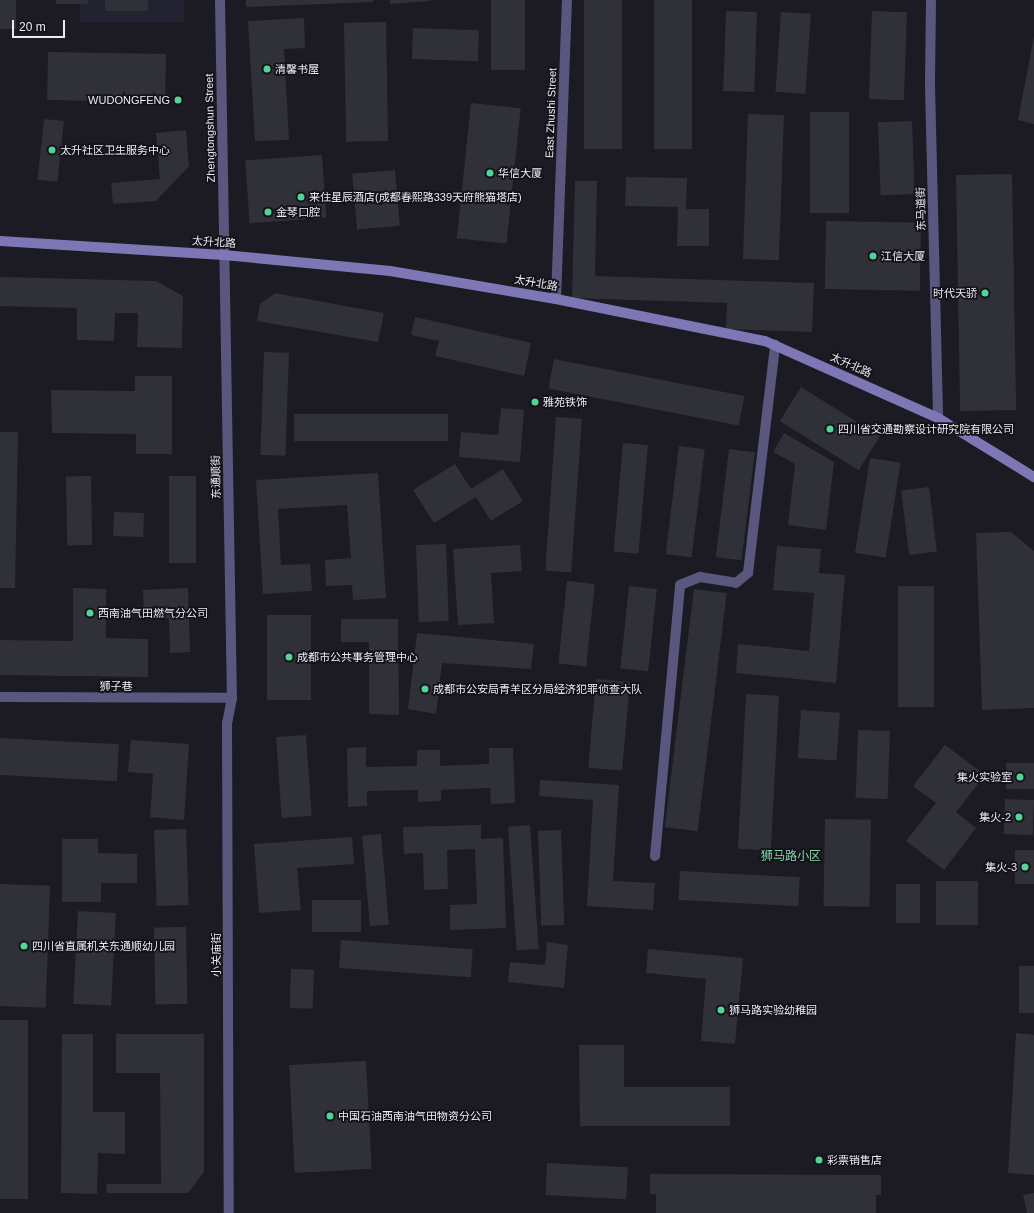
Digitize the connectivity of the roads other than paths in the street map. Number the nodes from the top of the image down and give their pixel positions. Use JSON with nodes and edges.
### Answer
{"nodes":[{"id":1,"x":220,"y":0,"type":"edge"},
{"id":2,"x":567,"y":0,"type":"edge"},
{"id":3,"x":931,"y":0,"type":"edge"},
{"id":4,"x":0,"y":241,"type":"edge"},
{"id":5,"x":224,"y":255,"type":"junction"},
{"id":6,"x":556,"y":299,"type":"junction"},
{"id":7,"x":775,"y":345,"type":"junction"},
{"id":8,"x":938,"y":418,"type":"junction"},
{"id":9,"x":1034,"y":477,"type":"edge"},
{"id":10,"x":0,"y":697,"type":"edge"},
{"id":11,"x":232,"y":698,"type":"junction"},
{"id":12,"x":656,"y":856,"type":"dead end"},
{"id":13,"x":229,"y":1213,"type":"edge"}],
"edges":[{"from":1,"to":5,"type":"street","name":"Zhengtongshun Street"},
{"from":2,"to":6,"type":"street","name":"East Zhushi Street"},
{"from":3,"to":8,"type":"street","name":"东马道街"},
{"from":4,"to":5,"type":"main road","name":"太升北路"},
{"from":5,"to":6,"type":"main road","name":"太升北路"},
{"from":5,"to":11,"type":"street","name":"东通顺街"},
{"from":6,"to":7,"type":"main road","name":"太升北路"},
{"from":7,"to":8,"type":"main road","name":"太升北路"},
{"from":7,"to":12,"type":"street"},
{"from":8,"to":9,"type":"main road","name":"太升北路"},
{"from":10,"to":11,"type":"street","name":"狮子巷"},
{"from":11,"to":13,"type":"street","name":"小关庙街"}]}
